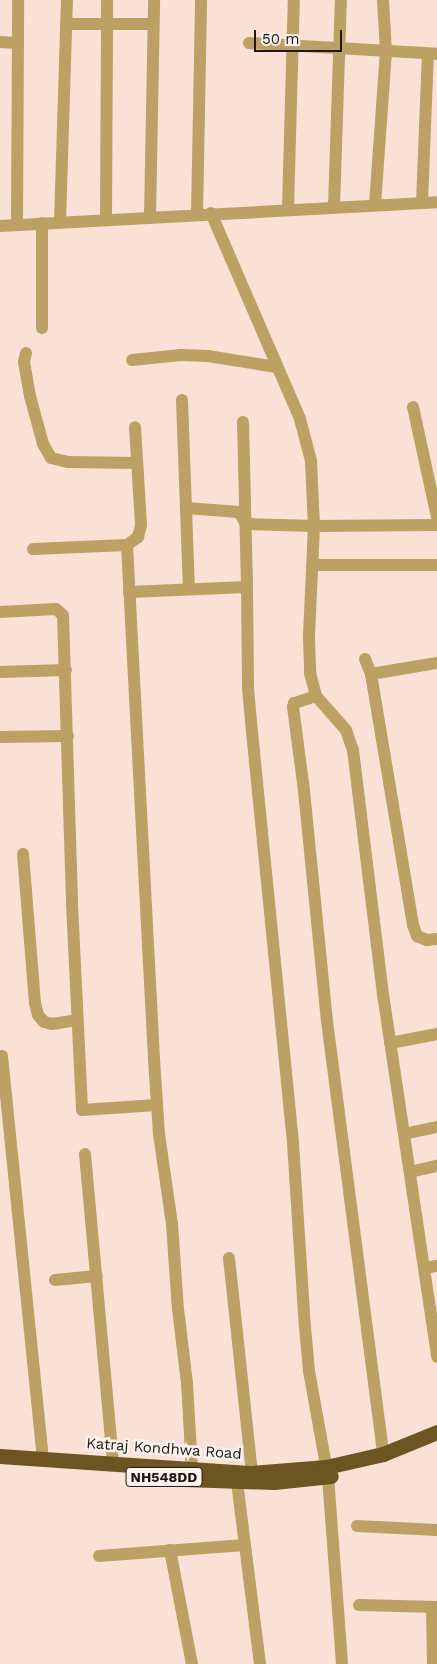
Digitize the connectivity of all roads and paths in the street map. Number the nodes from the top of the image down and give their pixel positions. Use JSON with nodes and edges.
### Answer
{"nodes":[{"id":1,"x":18,"y":0,"type":"edge"},
{"id":2,"x":67,"y":0,"type":"edge"},
{"id":3,"x":107,"y":0,"type":"edge"},
{"id":4,"x":154,"y":0,"type":"edge"},
{"id":5,"x":201,"y":0,"type":"edge"},
{"id":6,"x":294,"y":0,"type":"edge"},
{"id":7,"x":341,"y":0,"type":"edge"},
{"id":8,"x":383,"y":0,"type":"edge"},
{"id":9,"x":66,"y":24,"type":"junction"},
{"id":10,"x":108,"y":24,"type":"junction"},
{"id":11,"x":153,"y":24,"type":"junction"},
{"id":12,"x":0,"y":42,"type":"edge"},
{"id":13,"x":18,"y":42,"type":"junction"},
{"id":14,"x":249,"y":43,"type":"dead end"},
{"id":15,"x":292,"y":45,"type":"junction"},
{"id":16,"x":340,"y":48,"type":"junction"},
{"id":17,"x":386,"y":50,"type":"junction"},
{"id":18,"x":432,"y":54,"type":"edge"},
{"id":19,"x":422,"y":202,"type":"junction"},
{"id":20,"x":437,"y":202,"type":"edge"},
{"id":21,"x":375,"y":205,"type":"junction"},
{"id":22,"x":334,"y":207,"type":"junction"},
{"id":23,"x":288,"y":209,"type":"junction"},
{"id":24,"x":211,"y":213,"type":"junction"},
{"id":25,"x":197,"y":214,"type":"junction"},
{"id":26,"x":150,"y":216,"type":"junction"},
{"id":27,"x":106,"y":219,"type":"junction"},
{"id":28,"x":60,"y":222,"type":"junction"},
{"id":29,"x":42,"y":223,"type":"junction"},
{"id":30,"x":17,"y":225,"type":"junction"},
{"id":31,"x":0,"y":226,"type":"edge"},
{"id":32,"x":42,"y":328,"type":"dead end"},
{"id":33,"x":26,"y":353,"type":"dead end"},
{"id":34,"x":132,"y":360,"type":"dead end"},
{"id":35,"x":276,"y":367,"type":"junction"},
{"id":36,"x":182,"y":400,"type":"dead end"},
{"id":37,"x":413,"y":407,"type":"dead end"},
{"id":38,"x":244,"y":422,"type":"dead end"},
{"id":39,"x":135,"y":427,"type":"dead end"},
{"id":40,"x":137,"y":463,"type":"junction"},
{"id":41,"x":186,"y":508,"type":"junction"},
{"id":42,"x":437,"y":517,"type":"edge"},
{"id":43,"x":246,"y":524,"type":"junction"},
{"id":44,"x":437,"y":525,"type":"edge"},
{"id":45,"x":314,"y":526,"type":"junction"},
{"id":46,"x":127,"y":545,"type":"junction"},
{"id":47,"x":33,"y":549,"type":"dead end"},
{"id":48,"x":313,"y":565,"type":"junction"},
{"id":49,"x":437,"y":566,"type":"edge"},
{"id":50,"x":247,"y":586,"type":"junction"},
{"id":51,"x":190,"y":589,"type":"junction"},
{"id":52,"x":129,"y":592,"type":"junction"},
{"id":53,"x":0,"y":612,"type":"edge"},
{"id":54,"x":365,"y":659,"type":"dead end"},
{"id":55,"x":437,"y":663,"type":"edge"},
{"id":56,"x":66,"y":670,"type":"junction"},
{"id":57,"x":0,"y":672,"type":"edge"},
{"id":58,"x":371,"y":674,"type":"junction"},
{"id":59,"x":316,"y":696,"type":"junction"},
{"id":60,"x":68,"y":736,"type":"junction"},
{"id":61,"x":0,"y":737,"type":"edge"},
{"id":62,"x":23,"y":854,"type":"dead end"},
{"id":63,"x":437,"y":939,"type":"edge"},
{"id":64,"x":78,"y":1020,"type":"junction"},
{"id":65,"x":437,"y":1034,"type":"edge"},
{"id":66,"x":390,"y":1043,"type":"junction"},
{"id":67,"x":2,"y":1056,"type":"dead end"},
{"id":68,"x":157,"y":1105,"type":"junction"},
{"id":69,"x":437,"y":1127,"type":"edge"},
{"id":70,"x":404,"y":1134,"type":"junction"},
{"id":71,"x":6,"y":1153,"type":"edge"},
{"id":72,"x":84,"y":1154,"type":"dead end"},
{"id":73,"x":437,"y":1166,"type":"edge"},
{"id":74,"x":410,"y":1172,"type":"junction"},
{"id":75,"x":229,"y":1258,"type":"dead end"},
{"id":76,"x":437,"y":1266,"type":"edge"},
{"id":77,"x":424,"y":1268,"type":"junction"},
{"id":78,"x":97,"y":1276,"type":"junction"},
{"id":79,"x":55,"y":1280,"type":"dead end"},
{"id":80,"x":437,"y":1357,"type":"edge"},
{"id":81,"x":437,"y":1432,"type":"edge"},
{"id":82,"x":437,"y":1443,"type":"edge"},
{"id":83,"x":383,"y":1454,"type":"junction"},
{"id":84,"x":0,"y":1456,"type":"edge"},
{"id":85,"x":44,"y":1459,"type":"junction"},
{"id":86,"x":113,"y":1463,"type":"junction"},
{"id":87,"x":0,"y":1466,"type":"edge"},
{"id":88,"x":192,"y":1469,"type":"junction"},
{"id":89,"x":327,"y":1472,"type":"junction"},
{"id":90,"x":252,"y":1473,"type":"junction"},
{"id":91,"x":237,"y":1482,"type":"junction"},
{"id":92,"x":357,"y":1526,"type":"dead end"},
{"id":93,"x":437,"y":1530,"type":"edge"},
{"id":94,"x":245,"y":1545,"type":"junction"},
{"id":95,"x":170,"y":1550,"type":"junction"},
{"id":96,"x":99,"y":1556,"type":"dead end"},
{"id":97,"x":359,"y":1605,"type":"dead end"},
{"id":98,"x":435,"y":1607,"type":"edge"},
{"id":99,"x":192,"y":1664,"type":"edge"},
{"id":100,"x":260,"y":1664,"type":"edge"},
{"id":101,"x":342,"y":1664,"type":"edge"},
{"id":102,"x":432,"y":1664,"type":"edge"}],
"edges":[{"from":1,"to":13,"type":"street"},
{"from":2,"to":9,"type":"street"},
{"from":3,"to":10,"type":"street"},
{"from":4,"to":11,"type":"street"},
{"from":5,"to":25,"type":"street"},
{"from":6,"to":15,"type":"street"},
{"from":7,"to":16,"type":"street"},
{"from":8,"to":17,"type":"street"},
{"from":9,"to":10,"type":"street"},
{"from":9,"to":28,"type":"street"},
{"from":10,"to":11,"type":"street"},
{"from":10,"to":27,"type":"street"},
{"from":11,"to":26,"type":"street"},
{"from":12,"to":13,"type":"street"},
{"from":13,"to":30,"type":"street"},
{"from":14,"to":15,"type":"street"},
{"from":15,"to":16,"type":"street"},
{"from":15,"to":23,"type":"street"},
{"from":16,"to":17,"type":"street"},
{"from":16,"to":22,"type":"street"},
{"from":17,"to":18,"type":"street"},
{"from":17,"to":21,"type":"street"},
{"from":18,"to":19,"type":"street"},
{"from":19,"to":20,"type":"street"},
{"from":19,"to":21,"type":"street"},
{"from":21,"to":22,"type":"street"},
{"from":22,"to":23,"type":"street"},
{"from":23,"to":24,"type":"street"},
{"from":24,"to":25,"type":"street"},
{"from":24,"to":35,"type":"street"},
{"from":25,"to":26,"type":"street"},
{"from":26,"to":27,"type":"street"},
{"from":27,"to":28,"type":"street"},
{"from":28,"to":29,"type":"street"},
{"from":29,"to":30,"type":"street"},
{"from":29,"to":32,"type":"street"},
{"from":30,"to":31,"type":"street"},
{"from":33,"to":40,"type":"street"},
{"from":34,"to":35,"type":"street"},
{"from":35,"to":45,"type":"street"},
{"from":36,"to":41,"type":"street"},
{"from":37,"to":42,"type":"street"},
{"from":38,"to":43,"type":"street"},
{"from":39,"to":40,"type":"street"},
{"from":40,"to":46,"type":"street"},
{"from":41,"to":43,"type":"street"},
{"from":41,"to":51,"type":"street"},
{"from":43,"to":45,"type":"street"},
{"from":43,"to":50,"type":"street"},
{"from":44,"to":45,"type":"street"},
{"from":45,"to":48,"type":"street"},
{"from":46,"to":47,"type":"street"},
{"from":46,"to":52,"type":"street"},
{"from":48,"to":49,"type":"street"},
{"from":48,"to":59,"type":"street"},
{"from":50,"to":51,"type":"street"},
{"from":50,"to":89,"type":"street"},
{"from":51,"to":52,"type":"street"},
{"from":52,"to":68,"type":"street"},
{"from":53,"to":56,"type":"street"},
{"from":54,"to":58,"type":"street"},
{"from":55,"to":58,"type":"street"},
{"from":56,"to":57,"type":"street"},
{"from":56,"to":60,"type":"street"},
{"from":58,"to":63,"type":"street"},
{"from":59,"to":66,"type":"street"},
{"from":59,"to":83,"type":"street"},
{"from":60,"to":61,"type":"street"},
{"from":60,"to":64,"type":"street"},
{"from":62,"to":64,"type":"street"},
{"from":64,"to":68,"type":"street"},
{"from":65,"to":66,"type":"street"},
{"from":66,"to":70,"type":"street"},
{"from":67,"to":71,"type":"street"},
{"from":68,"to":88,"type":"street"},
{"from":69,"to":70,"type":"street"},
{"from":70,"to":74,"type":"street"},
{"from":71,"to":85,"type":"street"},
{"from":72,"to":78,"type":"street"},
{"from":73,"to":74,"type":"street"},
{"from":74,"to":77,"type":"street"},
{"from":75,"to":90,"type":"street"},
{"from":76,"to":77,"type":"street"},
{"from":77,"to":80,"type":"street"},
{"from":78,"to":79,"type":"street"},
{"from":78,"to":86,"type":"street"},
{"from":81,"to":83,"type":"highway","number":"NH548DD"},
{"from":82,"to":89,"type":"highway","number":"NH548DD"},
{"from":83,"to":89,"type":"highway","number":"NH548DD"},
{"from":84,"to":85,"type":"highway","name":"Katraj Kondhwa Road","number":"NH548DD"},
{"from":85,"to":86,"type":"highway","name":"Katraj Kondhwa Road","number":"NH548DD"},
{"from":86,"to":88,"type":"highway","name":"Katraj Kondhwa Road","number":"NH548DD"},
{"from":87,"to":91,"type":"highway","number":"NH548DD"},
{"from":88,"to":90,"type":"highway","name":"Katraj Kondhwa Road","number":"NH548DD"},
{"from":89,"to":90,"type":"highway","name":"Katraj Kondhwa Road","number":"NH548DD"},
{"from":89,"to":91,"type":"highway","number":"NH548DD"},
{"from":89,"to":101,"type":"street"},
{"from":91,"to":94,"type":"street"},
{"from":92,"to":93,"type":"street"},
{"from":94,"to":95,"type":"street"},
{"from":94,"to":100,"type":"street"},
{"from":95,"to":96,"type":"street"},
{"from":95,"to":99,"type":"street"},
{"from":97,"to":98,"type":"street"},
{"from":98,"to":102,"type":"street"}]}
